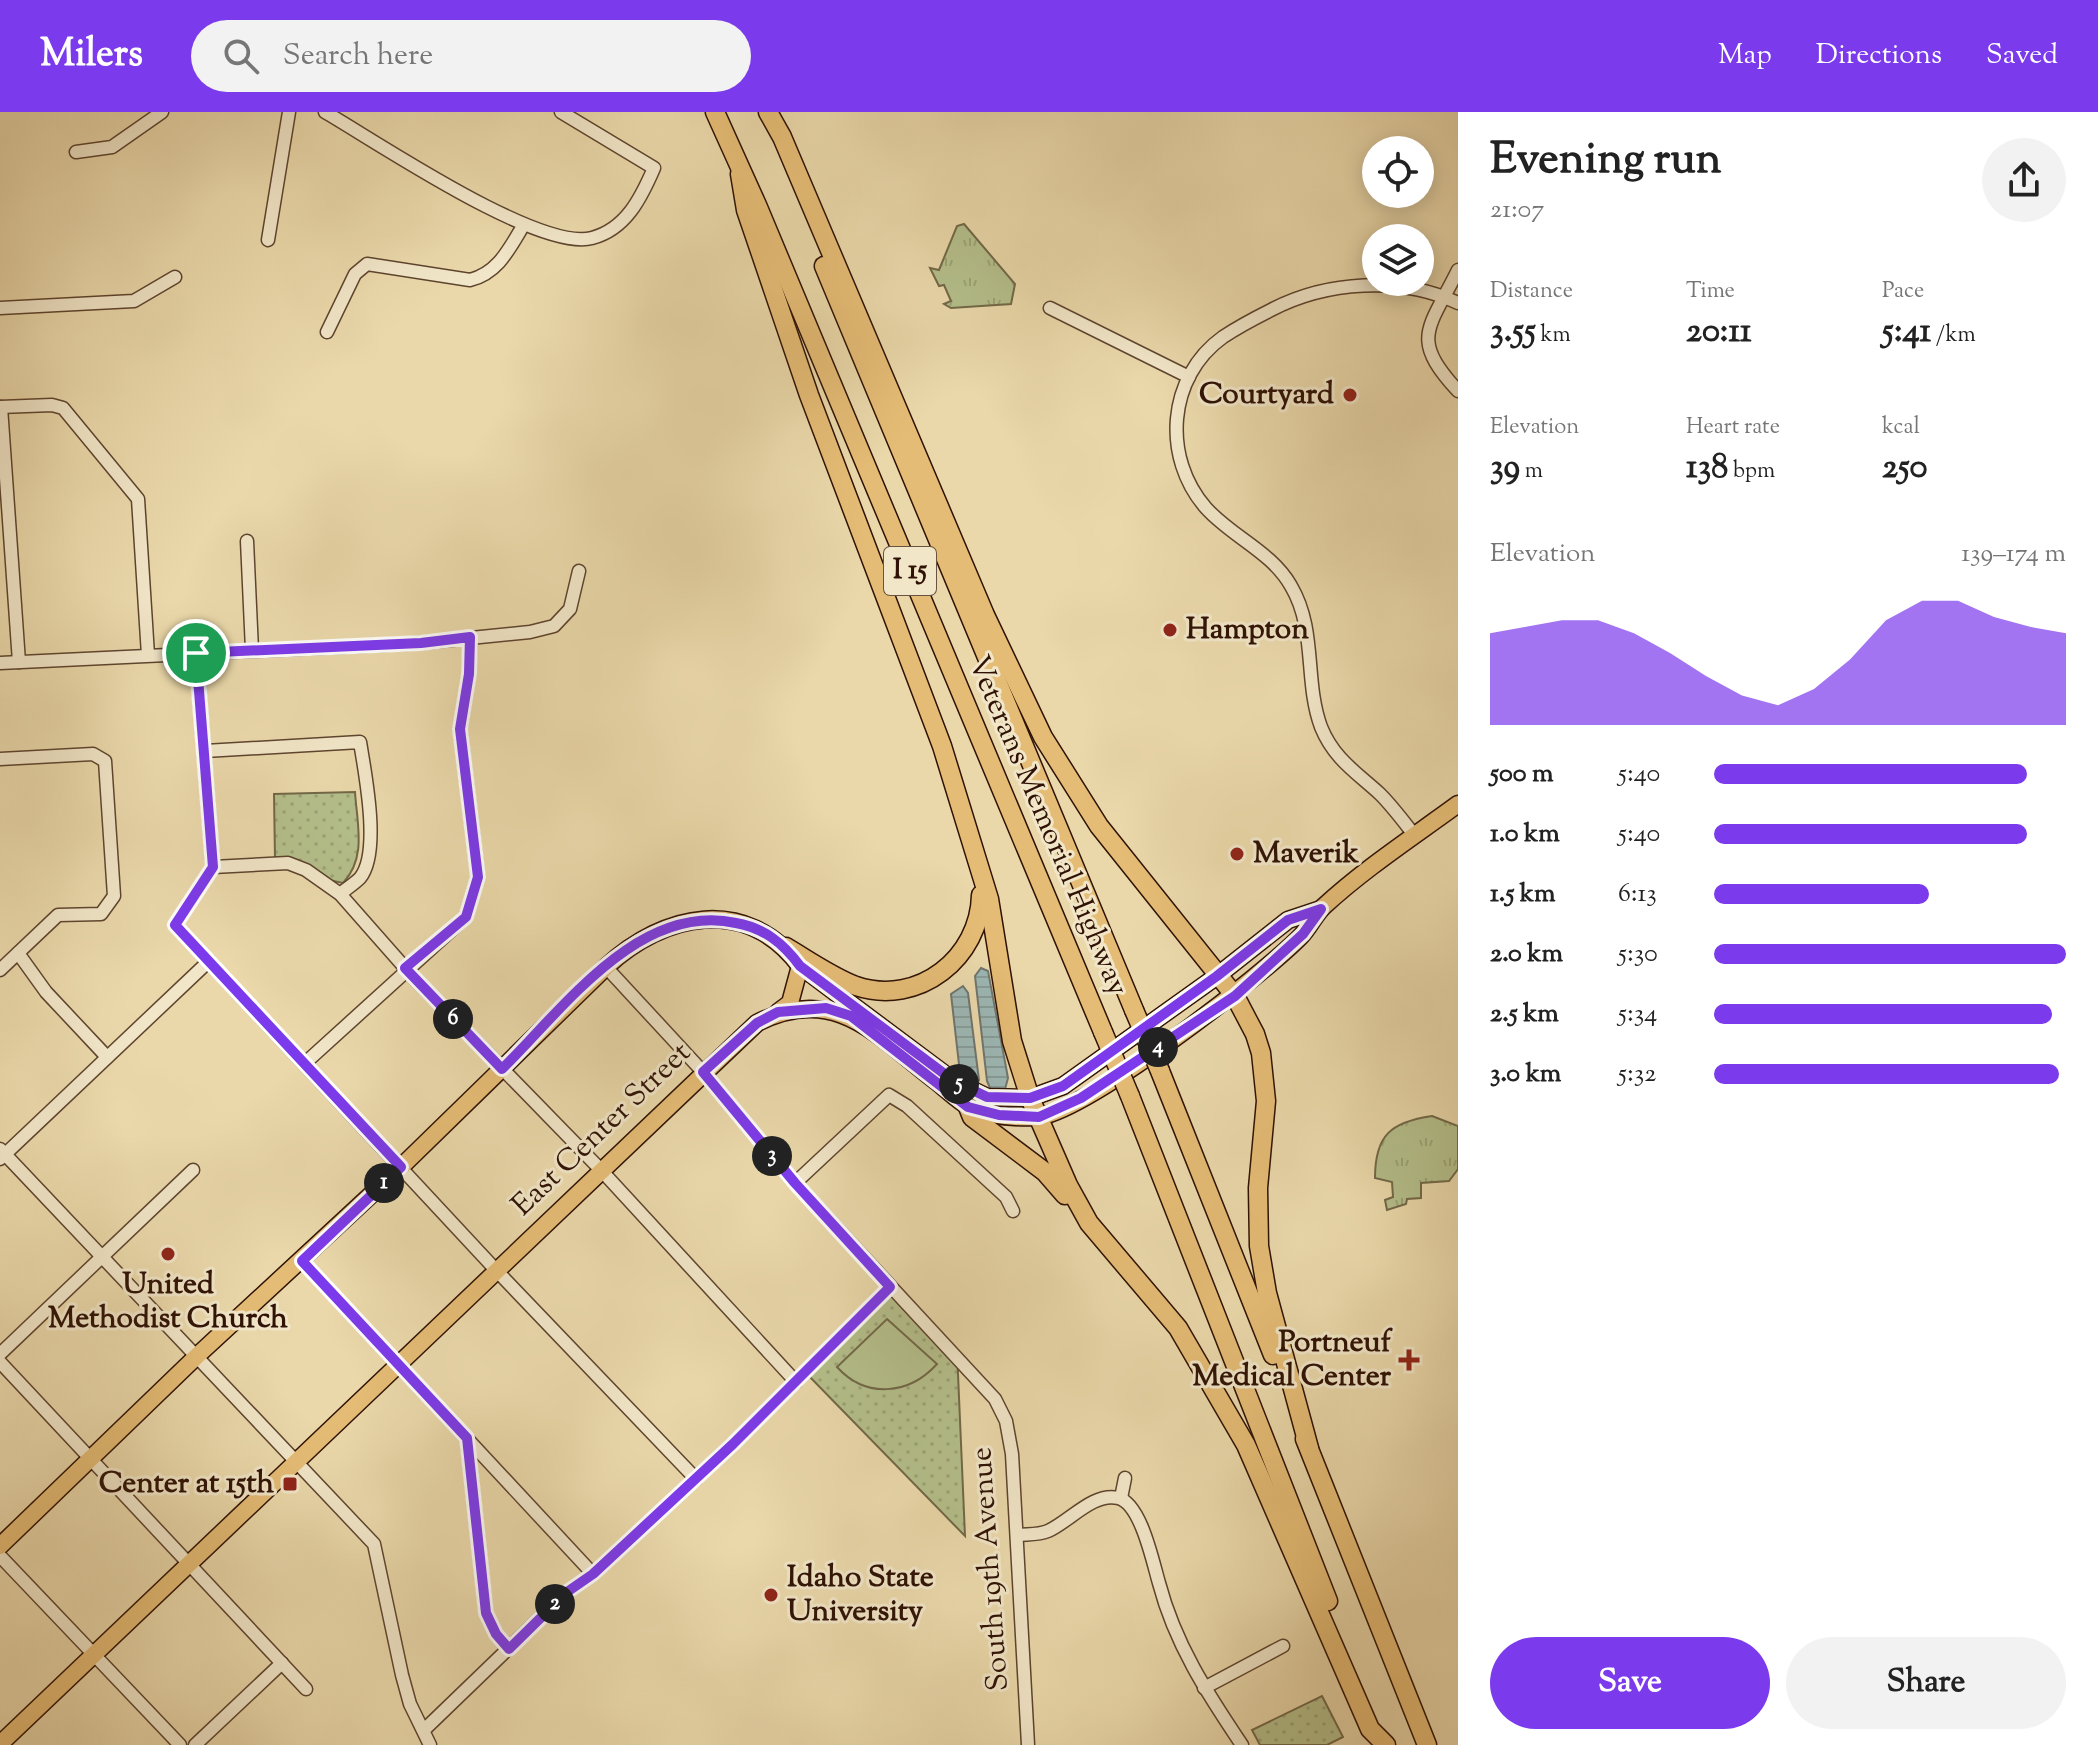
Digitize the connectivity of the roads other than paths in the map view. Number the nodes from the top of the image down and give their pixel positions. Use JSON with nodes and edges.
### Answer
{"nodes":[{"id":1,"x":162,"y":112,"type":"edge"},
{"id":2,"x":289,"y":112,"type":"edge"},
{"id":3,"x":325,"y":112,"type":"edge"},
{"id":4,"x":561,"y":112,"type":"edge"},
{"id":5,"x":715,"y":112,"type":"edge"},
{"id":6,"x":766,"y":112,"type":"edge"},
{"id":7,"x":76,"y":152,"type":"dead end"},
{"id":8,"x":740,"y":174,"type":"junction"},
{"id":9,"x":523,"y":226,"type":"junction"},
{"id":10,"x":268,"y":240,"type":"dead end"},
{"id":11,"x":1458,"y":270,"type":"edge"},
{"id":12,"x":175,"y":277,"type":"dead end"},
{"id":13,"x":1445,"y":297,"type":"junction"},
{"id":14,"x":1458,"y":303,"type":"edge"},
{"id":15,"x":0,"y":308,"type":"edge"},
{"id":16,"x":1050,"y":308,"type":"dead end"},
{"id":17,"x":327,"y":332,"type":"dead end"},
{"id":18,"x":1189,"y":377,"type":"junction"},
{"id":19,"x":1458,"y":391,"type":"edge"},
{"id":20,"x":0,"y":407,"type":"edge"},
{"id":21,"x":247,"y":541,"type":"dead end"},
{"id":22,"x":579,"y":571,"type":"dead end"},
{"id":23,"x":470,"y":637,"type":"junction"},
{"id":24,"x":252,"y":650,"type":"junction"},
{"id":25,"x":196,"y":653,"type":"junction"},
{"id":26,"x":148,"y":655,"type":"junction"},
{"id":27,"x":19,"y":662,"type":"junction"},
{"id":28,"x":0,"y":663,"type":"edge"},
{"id":29,"x":205,"y":751,"type":"junction"},
{"id":30,"x":0,"y":759,"type":"edge"},
{"id":31,"x":1458,"y":804,"type":"edge"},
{"id":32,"x":1415,"y":836,"type":"junction"},
{"id":33,"x":213,"y":867,"type":"junction"},
{"id":34,"x":979,"y":869,"type":"junction"},
{"id":35,"x":340,"y":894,"type":"junction"},
{"id":36,"x":1321,"y":909,"type":"junction"},
{"id":37,"x":786,"y":947,"type":"junction"},
{"id":38,"x":18,"y":953,"type":"junction"},
{"id":39,"x":209,"y":961,"type":"junction"},
{"id":40,"x":800,"y":966,"type":"junction"},
{"id":41,"x":606,"y":967,"type":"junction"},
{"id":42,"x":405,"y":968,"type":"junction"},
{"id":43,"x":0,"y":970,"type":"edge"},
{"id":44,"x":1217,"y":976,"type":"junction"},
{"id":45,"x":1235,"y":996,"type":"junction"},
{"id":46,"x":778,"y":1012,"type":"junction"},
{"id":47,"x":107,"y":1057,"type":"junction"},
{"id":48,"x":304,"y":1064,"type":"junction"},
{"id":49,"x":502,"y":1069,"type":"junction"},
{"id":50,"x":703,"y":1072,"type":"junction"},
{"id":51,"x":1030,"y":1098,"type":"junction"},
{"id":52,"x":968,"y":1107,"type":"junction"},
{"id":53,"x":1039,"y":1117,"type":"junction"},
{"id":54,"x":2,"y":1154,"type":"edge"},
{"id":55,"x":401,"y":1167,"type":"junction"},
{"id":56,"x":193,"y":1170,"type":"dead end"},
{"id":57,"x":601,"y":1170,"type":"junction"},
{"id":58,"x":795,"y":1183,"type":"junction"},
{"id":59,"x":1013,"y":1211,"type":"dead end"},
{"id":60,"x":1089,"y":1223,"type":"junction"},
{"id":61,"x":103,"y":1256,"type":"junction"},
{"id":62,"x":302,"y":1261,"type":"junction"},
{"id":63,"x":495,"y":1269,"type":"junction"},
{"id":64,"x":890,"y":1287,"type":"junction"},
{"id":65,"x":0,"y":1354,"type":"edge"},
{"id":66,"x":199,"y":1354,"type":"junction"},
{"id":67,"x":0,"y":1362,"type":"edge"},
{"id":68,"x":396,"y":1364,"type":"junction"},
{"id":69,"x":796,"y":1382,"type":"junction"},
{"id":70,"x":467,"y":1438,"type":"junction"},
{"id":71,"x":1309,"y":1448,"type":"junction"},
{"id":72,"x":92,"y":1460,"type":"junction"},
{"id":73,"x":296,"y":1460,"type":"junction"},
{"id":74,"x":1125,"y":1478,"type":"dead end"},
{"id":75,"x":696,"y":1479,"type":"junction"},
{"id":76,"x":1121,"y":1498,"type":"junction"},
{"id":77,"x":1018,"y":1535,"type":"junction"},
{"id":78,"x":0,"y":1546,"type":"edge"},
{"id":79,"x":0,"y":1556,"type":"edge"},
{"id":80,"x":189,"y":1562,"type":"junction"},
{"id":81,"x":593,"y":1574,"type":"junction"},
{"id":82,"x":1283,"y":1646,"type":"dead end"},
{"id":83,"x":509,"y":1649,"type":"junction"},
{"id":84,"x":94,"y":1653,"type":"junction"},
{"id":85,"x":282,"y":1663,"type":"junction"},
{"id":86,"x":1204,"y":1688,"type":"junction"},
{"id":87,"x":306,"y":1689,"type":"dead end"},
{"id":88,"x":425,"y":1729,"type":"junction"},
{"id":89,"x":0,"y":1744,"type":"edge"},
{"id":90,"x":180,"y":1745,"type":"edge"},
{"id":91,"x":195,"y":1745,"type":"edge"},
{"id":92,"x":430,"y":1745,"type":"edge"},
{"id":93,"x":1028,"y":1745,"type":"edge"},
{"id":94,"x":1242,"y":1745,"type":"edge"},
{"id":95,"x":1386,"y":1745,"type":"edge"},
{"id":96,"x":1427,"y":1745,"type":"edge"}],
"edges":[{"from":1,"to":7,"type":"street"},
{"from":2,"to":10,"type":"street"},
{"from":3,"to":9,"type":"street"},
{"from":4,"to":9,"type":"street"},
{"from":5,"to":8,"type":"highway","name":"Veterans Memorial Highway","number":"I 15"},
{"from":6,"to":44,"type":"highway"},
{"from":6,"to":71,"type":"highway","name":"Veterans Memorial Highway","number":"I 15","bridge":true},
{"from":8,"to":34,"type":"highway"},
{"from":8,"to":95,"type":"highway","name":"Veterans Memorial Highway","number":"I 15","bridge":true},
{"from":9,"to":17,"type":"street"},
{"from":11,"to":13,"type":"street"},
{"from":12,"to":15,"type":"street"},
{"from":13,"to":14,"type":"street"},
{"from":13,"to":18,"type":"street"},
{"from":13,"to":19,"type":"street"},
{"from":16,"to":18,"type":"street"},
{"from":18,"to":32,"type":"street"},
{"from":20,"to":26,"type":"street"},
{"from":20,"to":27,"type":"street"},
{"from":21,"to":24,"type":"street"},
{"from":22,"to":23,"type":"street"},
{"from":23,"to":24,"type":"street"},
{"from":23,"to":42,"type":"street"},
{"from":24,"to":25,"type":"street"},
{"from":25,"to":26,"type":"street"},
{"from":25,"to":29,"type":"street"},
{"from":26,"to":27,"type":"street"},
{"from":27,"to":28,"type":"street"},
{"from":29,"to":33,"type":"street"},
{"from":29,"to":35,"type":"street"},
{"from":30,"to":38,"type":"street"},
{"from":31,"to":32,"type":"main road","name":"East Center Street"},
{"from":32,"to":36,"type":"main road","name":"East Center Street"},
{"from":33,"to":35,"type":"street"},
{"from":33,"to":39,"type":"street"},
{"from":34,"to":37,"type":"highway"},
{"from":34,"to":51,"type":"highway"},
{"from":35,"to":42,"type":"street"},
{"from":36,"to":44,"type":"main road","name":"East Center Street"},
{"from":36,"to":45,"type":"main road","name":"East Center Street"},
{"from":37,"to":40,"type":"main road","name":"East Center Street"},
{"from":37,"to":41,"type":"main road"},
{"from":38,"to":43,"type":"street"},
{"from":38,"to":47,"type":"street"},
{"from":39,"to":47,"type":"street"},
{"from":39,"to":48,"type":"street"},
{"from":40,"to":46,"type":"main road"},
{"from":40,"to":51,"type":"main road","name":"East Center Street"},
{"from":41,"to":49,"type":"main road"},
{"from":41,"to":50,"type":"street","name":"South 19th Avenue"},
{"from":42,"to":48,"type":"street"},
{"from":42,"to":49,"type":"street"},
{"from":44,"to":45,"type":"highway"},
{"from":44,"to":51,"type":"main road","name":"East Center Street"},
{"from":45,"to":53,"type":"main road","name":"East Center Street"},
{"from":45,"to":71,"type":"highway"},
{"from":46,"to":50,"type":"main road","name":"East Center Street"},
{"from":46,"to":52,"type":"main road","name":"East Center Street"},
{"from":47,"to":54,"type":"street"},
{"from":48,"to":55,"type":"street"},
{"from":49,"to":55,"type":"main road"},
{"from":49,"to":57,"type":"street"},
{"from":50,"to":57,"type":"main road","name":"East Center Street"},
{"from":50,"to":58,"type":"street","name":"South 19th Avenue"},
{"from":51,"to":53,"type":"highway"},
{"from":52,"to":53,"type":"main road","name":"East Center Street"},
{"from":52,"to":60,"type":"highway"},
{"from":53,"to":60,"type":"highway"},
{"from":54,"to":61,"type":"street"},
{"from":55,"to":62,"type":"main road"},
{"from":55,"to":63,"type":"street"},
{"from":56,"to":61,"type":"street"},
{"from":57,"to":63,"type":"main road","name":"East Center Street"},
{"from":57,"to":69,"type":"street"},
{"from":58,"to":59,"type":"street"},
{"from":58,"to":64,"type":"street","name":"South 19th Avenue"},
{"from":60,"to":95,"type":"highway"},
{"from":61,"to":65,"type":"street"},
{"from":61,"to":66,"type":"street"},
{"from":62,"to":66,"type":"main road"},
{"from":62,"to":68,"type":"street"},
{"from":63,"to":68,"type":"main road","name":"East Center Street"},
{"from":63,"to":75,"type":"street"},
{"from":64,"to":69,"type":"street"},
{"from":64,"to":77,"type":"street","name":"South 19th Avenue"},
{"from":66,"to":72,"type":"main road"},
{"from":66,"to":73,"type":"street"},
{"from":67,"to":72,"type":"street"},
{"from":68,"to":70,"type":"street"},
{"from":68,"to":73,"type":"main road","name":"East Center Street"},
{"from":69,"to":75,"type":"street"},
{"from":70,"to":81,"type":"street"},
{"from":70,"to":83,"type":"street"},
{"from":71,"to":96,"type":"highway","name":"Veterans Memorial Highway","number":"I 15"},
{"from":72,"to":78,"type":"main road"},
{"from":72,"to":80,"type":"street"},
{"from":73,"to":80,"type":"main road","name":"East Center Street"},
{"from":73,"to":88,"type":"street"},
{"from":74,"to":76,"type":"street"},
{"from":75,"to":81,"type":"street"},
{"from":76,"to":77,"type":"street"},
{"from":76,"to":86,"type":"street"},
{"from":77,"to":93,"type":"street","name":"South 19th Avenue"},
{"from":79,"to":84,"type":"street"},
{"from":80,"to":84,"type":"main road","name":"East Center Street"},
{"from":80,"to":85,"type":"street"},
{"from":81,"to":83,"type":"street"},
{"from":82,"to":86,"type":"street"},
{"from":83,"to":88,"type":"street"},
{"from":84,"to":89,"type":"main road","name":"East Center Street"},
{"from":84,"to":90,"type":"street"},
{"from":85,"to":87,"type":"street"},
{"from":85,"to":91,"type":"street"},
{"from":86,"to":94,"type":"street"},
{"from":88,"to":92,"type":"street"}]}
